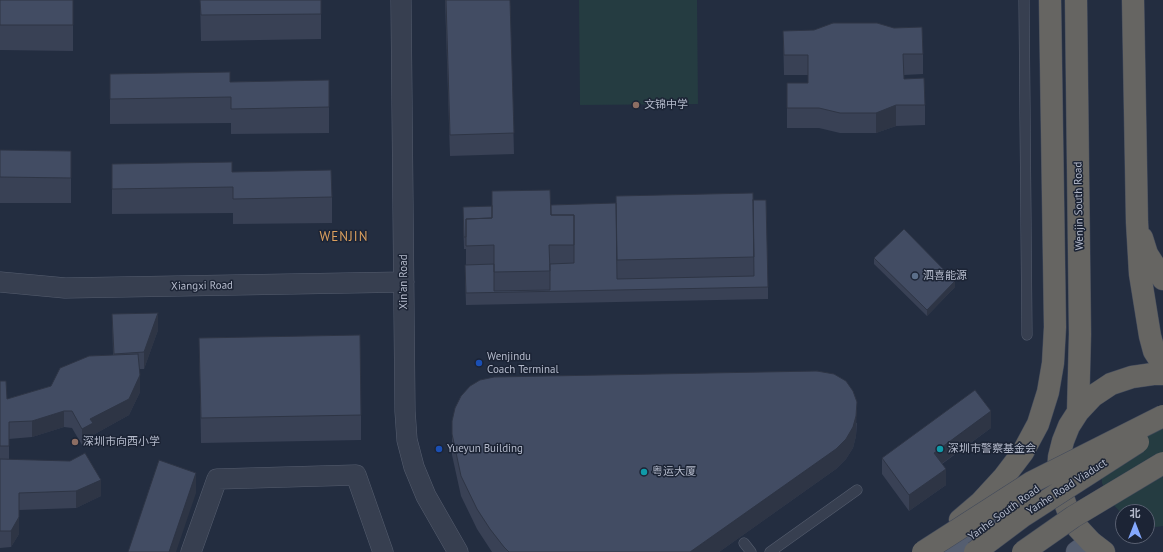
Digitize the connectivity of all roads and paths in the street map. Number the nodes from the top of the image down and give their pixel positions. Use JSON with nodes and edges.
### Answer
{"nodes":[{"id":1,"x":401,"y":0,"type":"edge"},
{"id":2,"x":1024,"y":0,"type":"edge"},
{"id":3,"x":1050,"y":0,"type":"edge"},
{"id":4,"x":1076,"y":0,"type":"edge"},
{"id":5,"x":1132,"y":0,"type":"edge"},
{"id":6,"x":1137,"y":222,"type":"junction"},
{"id":7,"x":1163,"y":279,"type":"edge"},
{"id":8,"x":0,"y":282,"type":"edge"},
{"id":9,"x":404,"y":282,"type":"junction"},
{"id":10,"x":1027,"y":335,"type":"dead end"},
{"id":11,"x":1163,"y":365,"type":"edge"},
{"id":12,"x":1163,"y":374,"type":"edge"},
{"id":13,"x":1078,"y":412,"type":"junction"},
{"id":14,"x":1163,"y":416,"type":"edge"},
{"id":15,"x":1163,"y":427,"type":"edge"},
{"id":16,"x":1163,"y":463,"type":"edge"},
{"id":17,"x":1058,"y":473,"type":"junction"},
{"id":18,"x":857,"y":490,"type":"dead end"},
{"id":19,"x":744,"y":543,"type":"dead end"},
{"id":20,"x":1091,"y":549,"type":"edge"},
{"id":21,"x":924,"y":551,"type":"edge"},
{"id":22,"x":191,"y":552,"type":"edge"},
{"id":23,"x":383,"y":552,"type":"edge"},
{"id":24,"x":458,"y":552,"type":"edge"},
{"id":25,"x":751,"y":552,"type":"edge"},
{"id":26,"x":770,"y":552,"type":"edge"},
{"id":27,"x":949,"y":552,"type":"edge"},
{"id":28,"x":974,"y":552,"type":"edge"},
{"id":29,"x":1023,"y":552,"type":"edge"}],
"edges":[{"from":1,"to":9,"type":"street","name":"Xin'an Road"},
{"from":2,"to":10,"type":"lane"},
{"from":3,"to":21,"type":"highway","bridge":true},
{"from":4,"to":13,"type":"highway","name":"Wenjin South Road"},
{"from":5,"to":6,"type":"highway"},
{"from":6,"to":7,"type":"highway"},
{"from":6,"to":11,"type":"highway"},
{"from":8,"to":9,"type":"street","name":"Xiangxi Road"},
{"from":9,"to":24,"type":"street","name":"Xin'an Road"},
{"from":12,"to":13,"type":"highway"},
{"from":13,"to":17,"type":"highway"},
{"from":14,"to":21,"type":"highway","bridge":true},
{"from":15,"to":28,"type":"highway","name":"Yanhe Road Viaduct","bridge":true},
{"from":16,"to":29,"type":"highway","bridge":true},
{"from":17,"to":20,"type":"highway"},
{"from":17,"to":27,"type":"main road","name":"Yanhe South Road"},
{"from":18,"to":26,"type":"lane"},
{"from":19,"to":25,"type":"lane"},
{"from":22,"to":23,"type":"street"}]}
